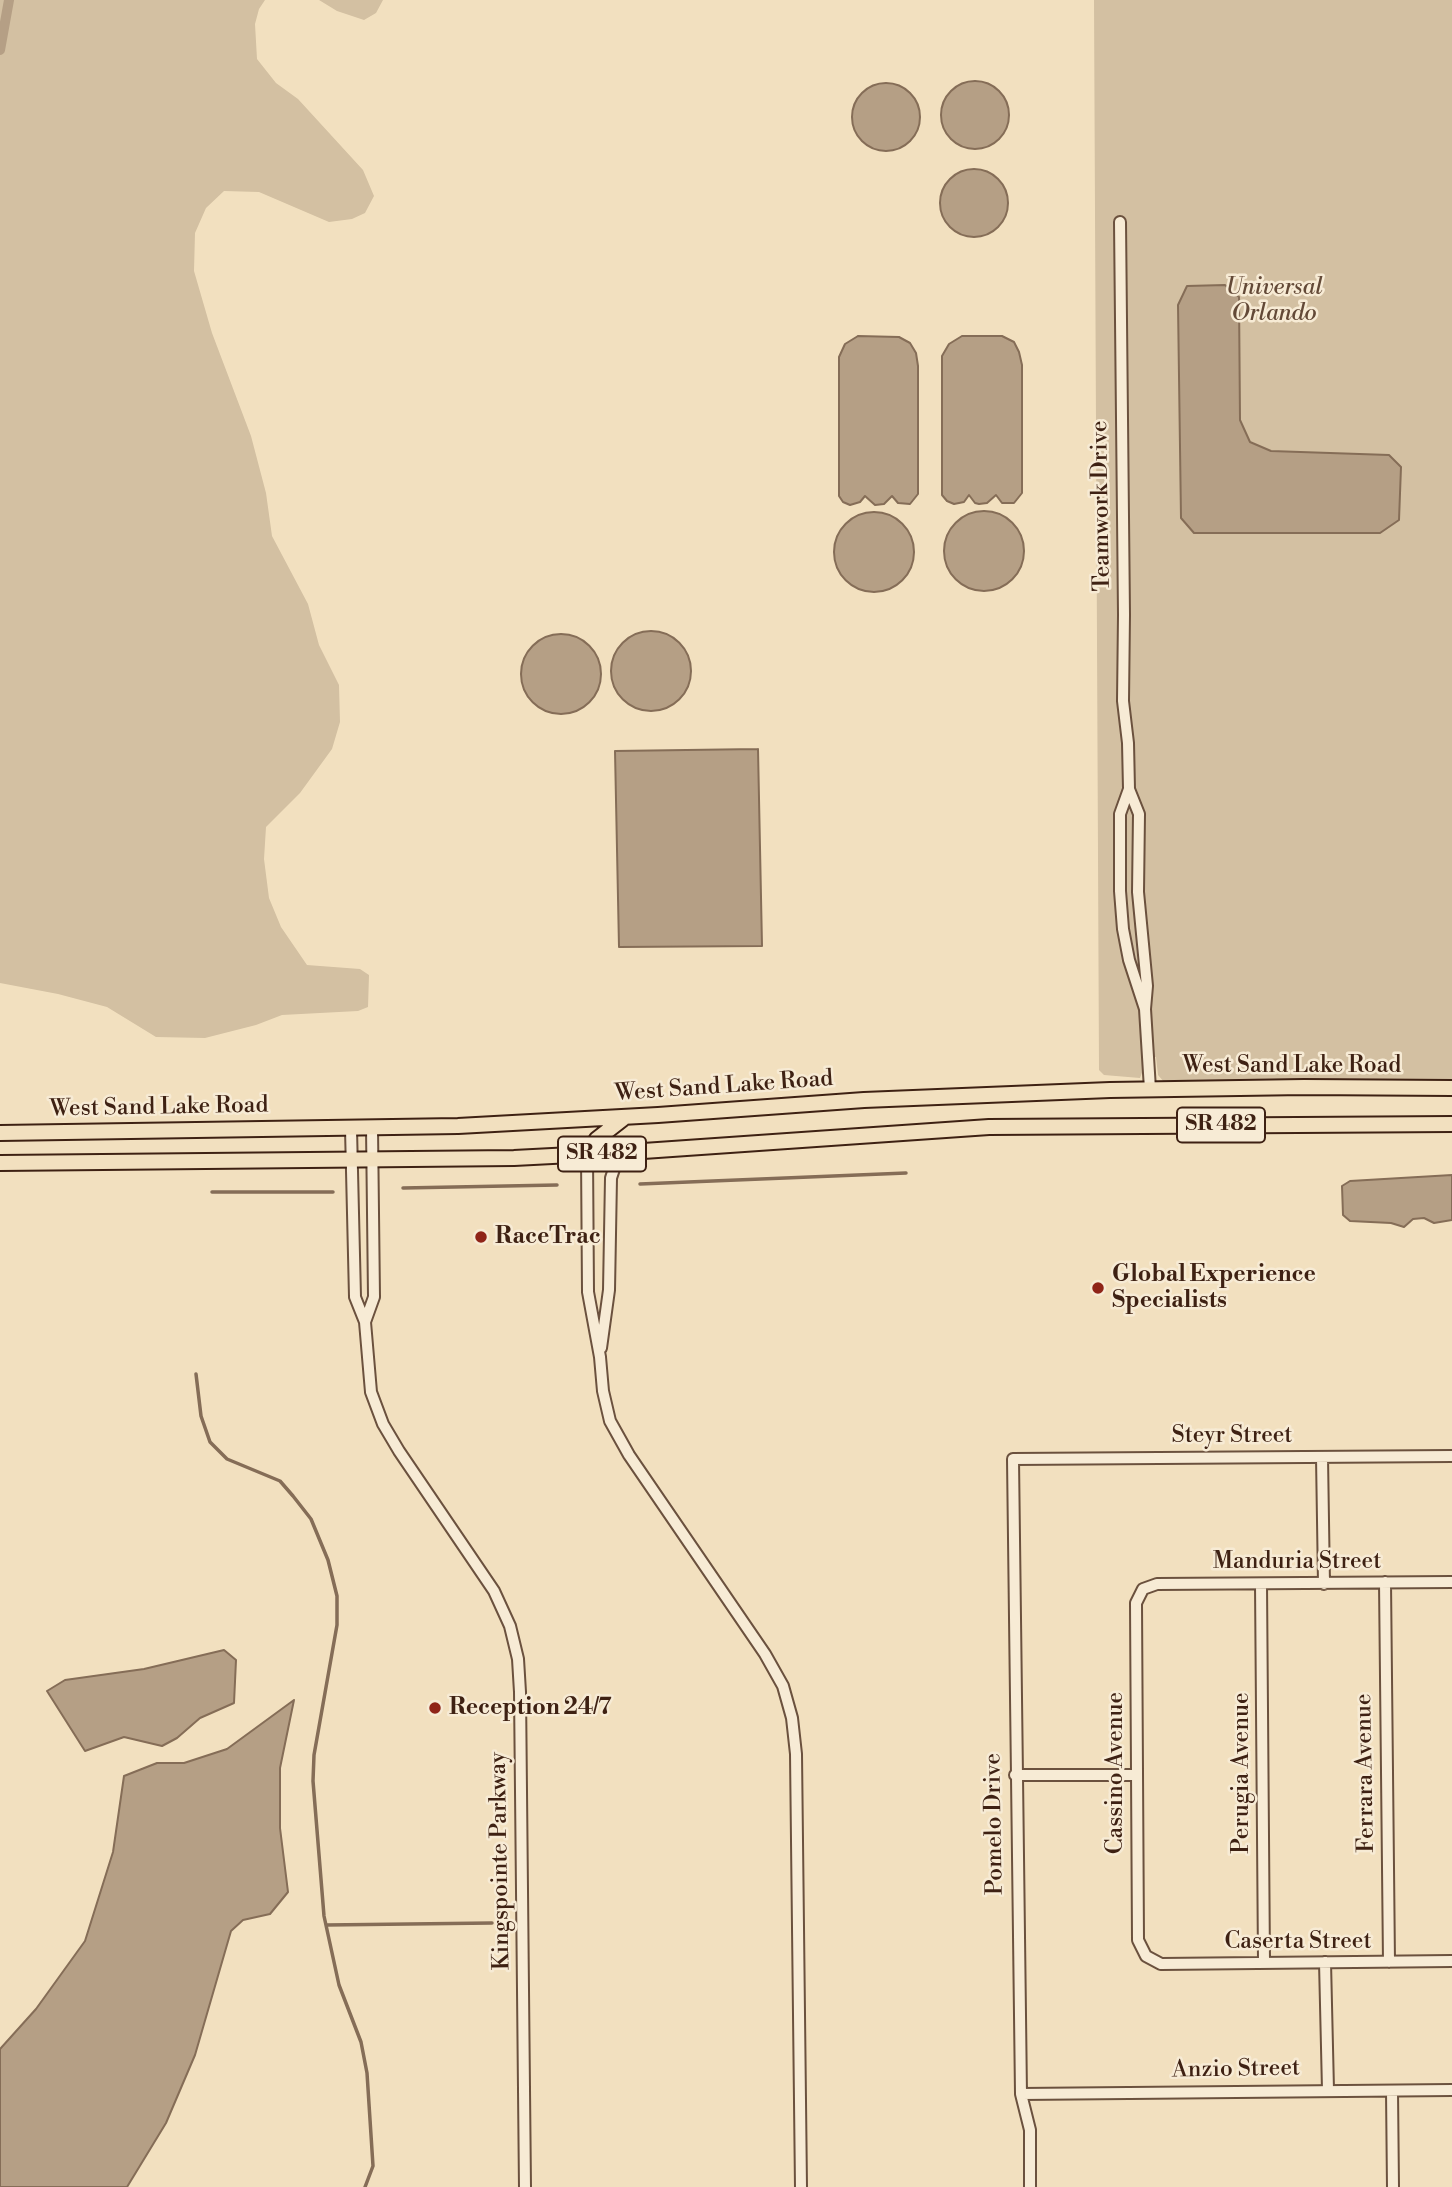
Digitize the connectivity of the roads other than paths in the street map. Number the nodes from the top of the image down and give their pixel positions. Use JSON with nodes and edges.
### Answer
{"nodes":[{"id":1,"x":1120,"y":222,"type":"dead end"},
{"id":2,"x":1129,"y":789,"type":"junction"},
{"id":3,"x":1145,"y":1009,"type":"junction"},
{"id":4,"x":1452,"y":1088,"type":"edge"},
{"id":5,"x":1150,"y":1089,"type":"junction"},
{"id":6,"x":625,"y":1117,"type":"junction"},
{"id":7,"x":1452,"y":1124,"type":"edge"},
{"id":8,"x":373,"y":1128,"type":"junction"},
{"id":9,"x":351,"y":1129,"type":"junction"},
{"id":10,"x":0,"y":1133,"type":"edge"},
{"id":11,"x":629,"y":1152,"type":"junction"},
{"id":12,"x":587,"y":1155,"type":"junction"},
{"id":13,"x":353,"y":1160,"type":"junction"},
{"id":14,"x":373,"y":1160,"type":"junction"},
{"id":15,"x":0,"y":1163,"type":"edge"},
{"id":16,"x":353,"y":1253,"type":"junction"},
{"id":17,"x":374,"y":1253,"type":"junction"},
{"id":18,"x":366,"y":1322,"type":"junction"},
{"id":19,"x":600,"y":1357,"type":"junction"},
{"id":20,"x":1452,"y":1456,"type":"edge"},
{"id":21,"x":1322,"y":1457,"type":"junction"},
{"id":22,"x":1013,"y":1459,"type":"joint"},
{"id":23,"x":1385,"y":1583,"type":"junction"},
{"id":24,"x":1452,"y":1583,"type":"edge"},
{"id":25,"x":1261,"y":1584,"type":"junction"},
{"id":26,"x":1324,"y":1584,"type":"junction"},
{"id":27,"x":1143,"y":1589,"type":"joint"},
{"id":28,"x":1015,"y":1775,"type":"junction"},
{"id":29,"x":1137,"y":1775,"type":"junction"},
{"id":30,"x":1146,"y":1956,"type":"joint"},
{"id":31,"x":1452,"y":1961,"type":"edge"},
{"id":32,"x":1264,"y":1962,"type":"junction"},
{"id":33,"x":1325,"y":1962,"type":"junction"},
{"id":34,"x":1389,"y":1962,"type":"junction"},
{"id":35,"x":1328,"y":2090,"type":"junction"},
{"id":36,"x":1452,"y":2090,"type":"edge"},
{"id":37,"x":1392,"y":2091,"type":"junction"},
{"id":38,"x":1021,"y":2094,"type":"junction"},
{"id":39,"x":525,"y":2187,"type":"edge"},
{"id":40,"x":801,"y":2187,"type":"edge"},
{"id":41,"x":1030,"y":2187,"type":"edge"},
{"id":42,"x":1393,"y":2187,"type":"edge"}],
"edges":[{"from":1,"to":2,"type":"street","name":"Teamwork Drive"},
{"from":2,"to":3,"type":"street","name":"Teamwork Drive"},
{"from":2,"to":3,"type":"street","name":"Teamwork Drive"},
{"from":3,"to":5,"type":"street","name":"Teamwork Drive"},
{"from":4,"to":5,"type":"main road","name":"West Sand Lake Road","number":"SR 482"},
{"from":5,"to":6,"type":"main road","name":"West Sand Lake Road","number":"SR 482"},
{"from":6,"to":8,"type":"main road","name":"West Sand Lake Road","number":"SR 482"},
{"from":6,"to":12,"type":"main road"},
{"from":7,"to":11,"type":"main road","number":"SR 482"},
{"from":8,"to":9,"type":"main road","name":"West Sand Lake Road","number":"SR 482"},
{"from":8,"to":14,"type":"street","name":"Kingspointe Parkway"},
{"from":9,"to":10,"type":"main road","name":"West Sand Lake Road","number":"SR 482"},
{"from":9,"to":13,"type":"street","name":"Kingspointe Parkway"},
{"from":11,"to":12,"type":"main road","number":"SR 482"},
{"from":11,"to":19,"type":"street"},
{"from":12,"to":14,"type":"main road","number":"SR 482"},
{"from":12,"to":19,"type":"street"},
{"from":13,"to":14,"type":"main road","number":"SR 482"},
{"from":13,"to":15,"type":"main road","number":"SR 482"},
{"from":13,"to":16,"type":"street","name":"Kingspointe Parkway"},
{"from":14,"to":17,"type":"street","name":"Kingspointe Parkway"},
{"from":16,"to":17,"type":"street"},
{"from":16,"to":18,"type":"street","name":"Kingspointe Parkway"},
{"from":17,"to":18,"type":"street","name":"Kingspointe Parkway"},
{"from":18,"to":39,"type":"street","name":"Kingspointe Parkway"},
{"from":19,"to":40,"type":"street"},
{"from":20,"to":21,"type":"street","name":"Steyr Street"},
{"from":21,"to":22,"type":"street","name":"Steyr Street"},
{"from":21,"to":26,"type":"street"},
{"from":22,"to":28,"type":"street","name":"Pomelo Drive"},
{"from":23,"to":24,"type":"street","name":"Manduria Street"},
{"from":23,"to":26,"type":"street","name":"Manduria Street"},
{"from":23,"to":34,"type":"street","name":"Ferrara Avenue"},
{"from":25,"to":26,"type":"street","name":"Manduria Street"},
{"from":25,"to":27,"type":"street","name":"Manduria Street"},
{"from":25,"to":32,"type":"street","name":"Perugia Avenue"},
{"from":27,"to":29,"type":"street","name":"Cassino Avenue"},
{"from":28,"to":29,"type":"street"},
{"from":28,"to":38,"type":"street","name":"Pomelo Drive"},
{"from":29,"to":30,"type":"street","name":"Cassino Avenue"},
{"from":30,"to":32,"type":"street","name":"Caserta Street"},
{"from":31,"to":34,"type":"street","name":"Caserta Street"},
{"from":32,"to":33,"type":"street","name":"Caserta Street"},
{"from":33,"to":34,"type":"street","name":"Caserta Street"},
{"from":33,"to":35,"type":"street"},
{"from":35,"to":37,"type":"street","name":"Anzio Street"},
{"from":35,"to":38,"type":"street","name":"Anzio Street"},
{"from":36,"to":37,"type":"street","name":"Anzio Street"},
{"from":37,"to":42,"type":"street"},
{"from":38,"to":41,"type":"street","name":"Pomelo Drive"}]}
